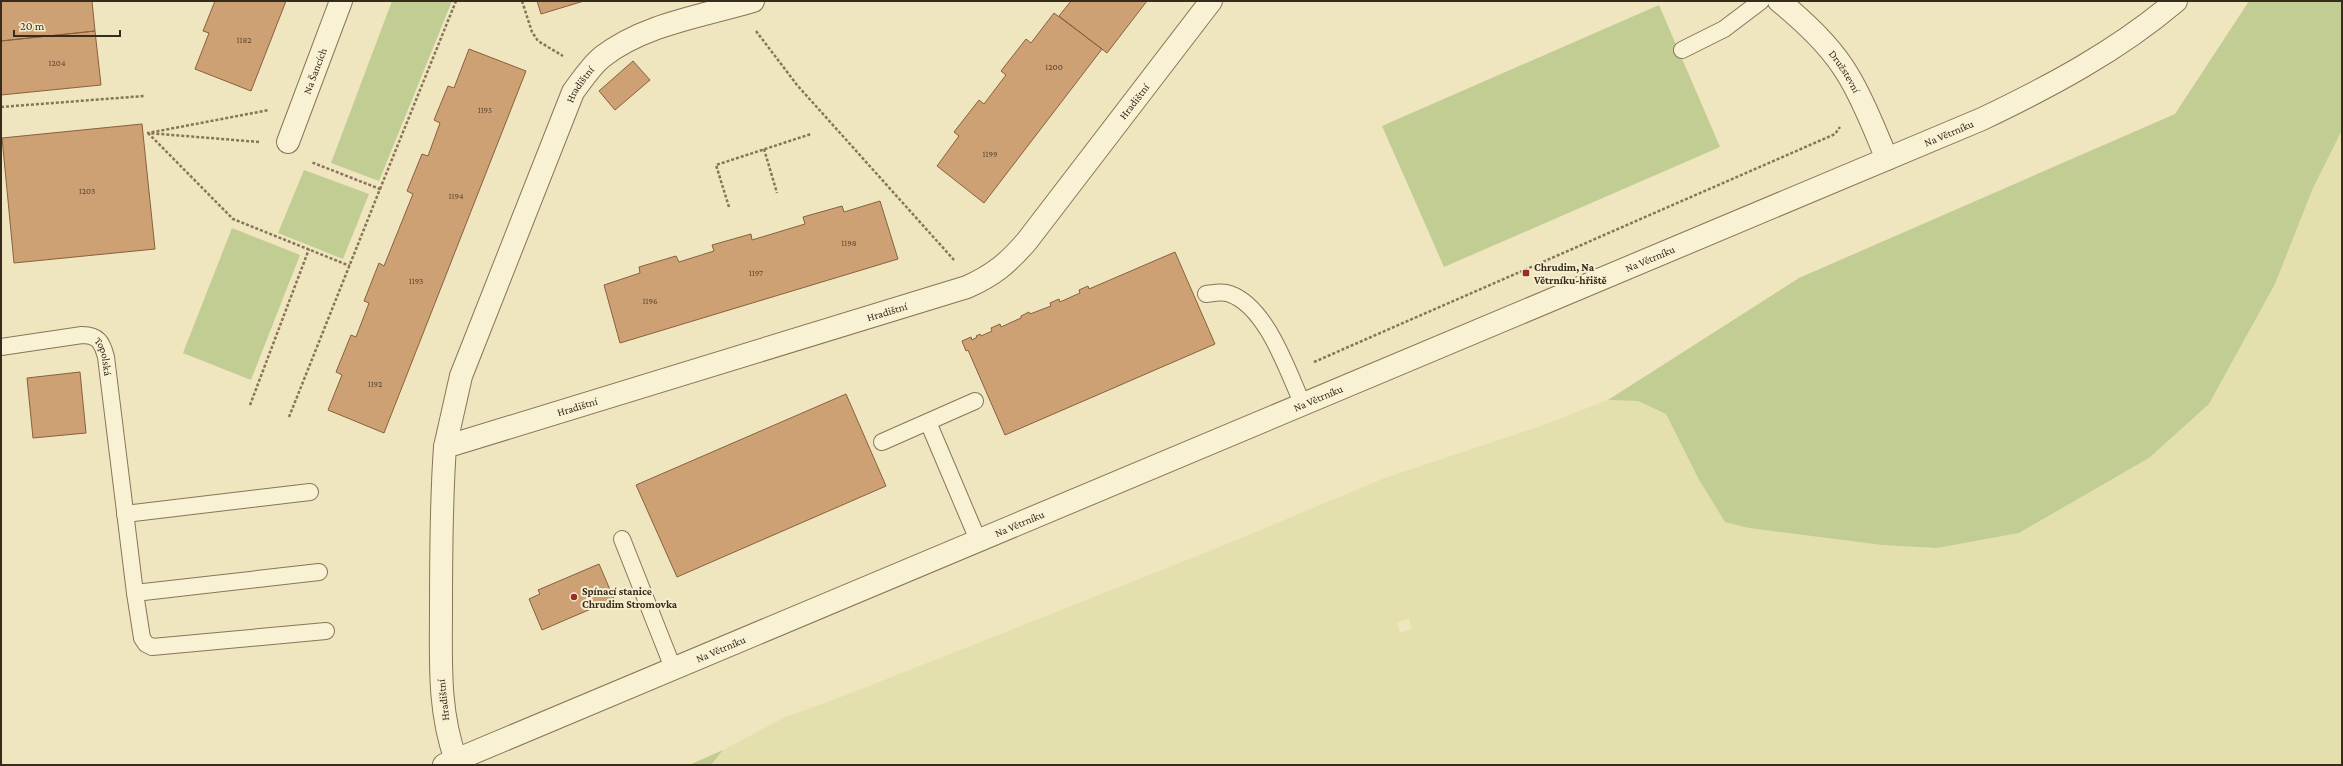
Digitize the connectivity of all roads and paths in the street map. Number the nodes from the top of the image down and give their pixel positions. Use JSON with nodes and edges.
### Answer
{"nodes":[{"id":1,"x":341,"y":1,"type":"edge"},
{"id":2,"x":456,"y":1,"type":"edge"},
{"id":3,"x":522,"y":1,"type":"edge"},
{"id":4,"x":753,"y":1,"type":"edge"},
{"id":5,"x":1211,"y":1,"type":"edge"},
{"id":6,"x":1761,"y":1,"type":"edge"},
{"id":7,"x":1779,"y":1,"type":"edge"},
{"id":8,"x":2176,"y":1,"type":"edge"},
{"id":9,"x":768,"y":46,"type":"dead end"},
{"id":10,"x":1682,"y":50,"type":"dead end"},
{"id":11,"x":564,"y":56,"type":"dead end"},
{"id":12,"x":144,"y":96,"type":"dead end"},
{"id":13,"x":272,"y":103,"type":"dead end"},
{"id":14,"x":1,"y":107,"type":"edge"},
{"id":15,"x":1841,"y":122,"type":"dead end"},
{"id":16,"x":148,"y":133,"type":"junction"},
{"id":17,"x":811,"y":134,"type":"dead end"},
{"id":18,"x":263,"y":142,"type":"dead end"},
{"id":19,"x":288,"y":142,"type":"dead end"},
{"id":20,"x":764,"y":149,"type":"junction"},
{"id":21,"x":1887,"y":159,"type":"junction"},
{"id":22,"x":306,"y":160,"type":"dead end"},
{"id":23,"x":380,"y":189,"type":"junction"},
{"id":24,"x":777,"y":193,"type":"dead end"},
{"id":25,"x":729,"y":207,"type":"dead end"},
{"id":26,"x":309,"y":250,"type":"junction"},
{"id":27,"x":350,"y":266,"type":"junction"},
{"id":28,"x":985,"y":279,"type":"junction"},
{"id":29,"x":1206,"y":294,"type":"dead end"},
{"id":30,"x":1,"y":346,"type":"edge"},
{"id":31,"x":1286,"y":368,"type":"junction"},
{"id":32,"x":975,"y":401,"type":"dead end"},
{"id":33,"x":250,"y":405,"type":"dead end"},
{"id":34,"x":1303,"y":405,"type":"junction"},
{"id":35,"x":289,"y":417,"type":"dead end"},
{"id":36,"x":928,"y":422,"type":"junction"},
{"id":37,"x":882,"y":442,"type":"dead end"},
{"id":38,"x":445,"y":447,"type":"junction"},
{"id":39,"x":310,"y":492,"type":"dead end"},
{"id":40,"x":125,"y":514,"type":"junction"},
{"id":41,"x":622,"y":539,"type":"dead end"},
{"id":42,"x":978,"y":540,"type":"junction"},
{"id":43,"x":319,"y":572,"type":"dead end"},
{"id":44,"x":135,"y":594,"type":"junction"},
{"id":45,"x":326,"y":631,"type":"dead end"},
{"id":46,"x":673,"y":668,"type":"junction"},
{"id":47,"x":450,"y":762,"type":"edge"}],
"edges":[{"from":1,"to":19,"type":"street","name":"Na Šancích"},
{"from":2,"to":23,"type":"path"},
{"from":3,"to":11,"type":"path"},
{"from":4,"to":38,"type":"street","name":"Hradištní"},
{"from":5,"to":28,"type":"street","name":"Hradištní"},
{"from":6,"to":10,"type":"lane"},
{"from":7,"to":21,"type":"street","name":"Družstevní"},
{"from":8,"to":21,"type":"street","name":"Na Větrníku"},
{"from":9,"to":28,"type":"path"},
{"from":12,"to":14,"type":"path"},
{"from":13,"to":16,"type":"path"},
{"from":15,"to":31,"type":"path"},
{"from":16,"to":18,"type":"path"},
{"from":16,"to":26,"type":"path"},
{"from":17,"to":20,"type":"path"},
{"from":20,"to":24,"type":"path"},
{"from":20,"to":25,"type":"path"},
{"from":21,"to":34,"type":"street","name":"Na Větrníku"},
{"from":22,"to":23,"type":"path"},
{"from":23,"to":27,"type":"path"},
{"from":26,"to":27,"type":"path"},
{"from":26,"to":33,"type":"path"},
{"from":27,"to":35,"type":"path"},
{"from":28,"to":38,"type":"street","name":"Hradištní"},
{"from":29,"to":31,"type":"lane"},
{"from":30,"to":40,"type":"lane","name":"Topolská"},
{"from":31,"to":34,"type":"lane"},
{"from":32,"to":36,"type":"lane"},
{"from":34,"to":42,"type":"street","name":"Na Větrníku"},
{"from":36,"to":37,"type":"lane"},
{"from":36,"to":42,"type":"lane"},
{"from":38,"to":47,"type":"street","name":"Hradištní"},
{"from":39,"to":40,"type":"lane"},
{"from":40,"to":44,"type":"lane"},
{"from":41,"to":46,"type":"lane"},
{"from":42,"to":46,"type":"street","name":"Na Větrníku"},
{"from":43,"to":44,"type":"lane"},
{"from":44,"to":45,"type":"lane"},
{"from":46,"to":47,"type":"street","name":"Na Větrníku"}]}
